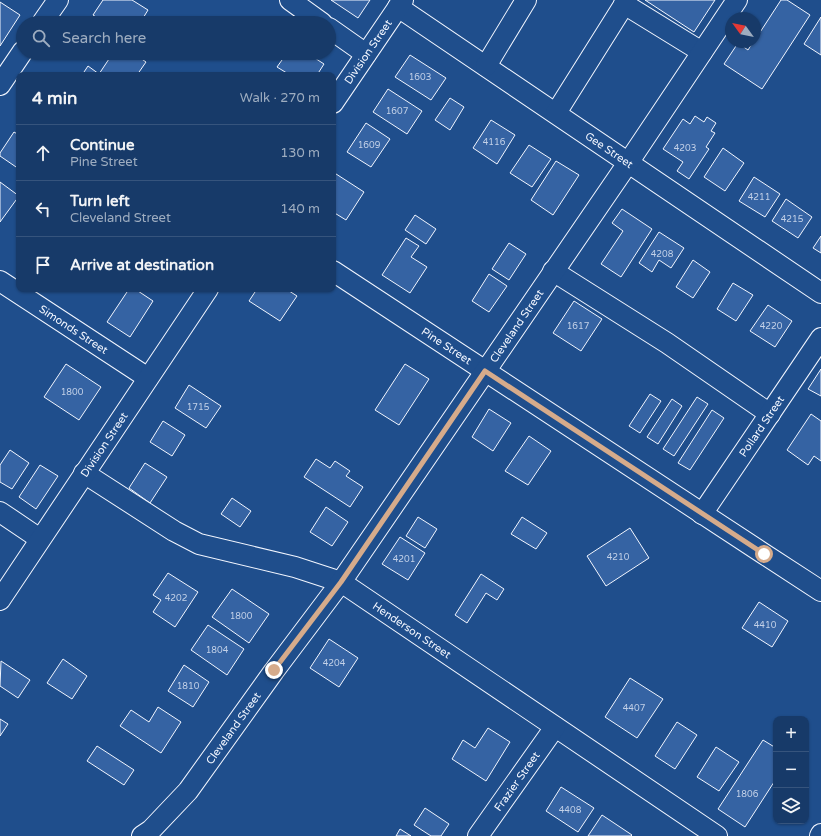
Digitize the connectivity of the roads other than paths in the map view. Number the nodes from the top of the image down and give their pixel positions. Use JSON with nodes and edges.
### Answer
{"nodes":[{"id":1,"x":58,"y":0,"type":"edge"},
{"id":2,"x":290,"y":0,"type":"edge"},
{"id":3,"x":526,"y":0,"type":"edge"},
{"id":4,"x":737,"y":0,"type":"edge"},
{"id":5,"x":626,"y":2,"type":"edge"},
{"id":6,"x":400,"y":3,"type":"edge"},
{"id":7,"x":47,"y":16,"type":"edge"},
{"id":8,"x":312,"y":16,"type":"edge"},
{"id":9,"x":336,"y":33,"type":"edge"},
{"id":10,"x":702,"y":52,"type":"junction"},
{"id":11,"x":366,"y":54,"type":"junction"},
{"id":12,"x":17,"y":60,"type":"edge"},
{"id":13,"x":486,"y":66,"type":"junction"},
{"id":14,"x":0,"y":85,"type":"edge"},
{"id":15,"x":336,"y":99,"type":"edge"},
{"id":16,"x":556,"y":113,"type":"junction"},
{"id":17,"x":628,"y":163,"type":"junction"},
{"id":18,"x":554,"y":271,"type":"junction"},
{"id":19,"x":336,"y":273,"type":"edge"},
{"id":20,"x":0,"y":280,"type":"edge"},
{"id":21,"x":16,"y":291,"type":"edge"},
{"id":22,"x":18,"y":292,"type":"edge"},
{"id":23,"x":206,"y":292,"type":"edge"},
{"id":24,"x":821,"y":292,"type":"edge"},
{"id":25,"x":821,"y":338,"type":"edge"},
{"id":26,"x":485,"y":371,"type":"junction"},
{"id":27,"x":148,"y":378,"type":"junction"},
{"id":28,"x":770,"y":414,"type":"junction"},
{"id":29,"x":84,"y":473,"type":"junction"},
{"id":30,"x":0,"y":512,"type":"edge"},
{"id":31,"x":702,"y":514,"type":"junction"},
{"id":32,"x":40,"y":539,"type":"junction"},
{"id":33,"x":341,"y":582,"type":"junction"},
{"id":34,"x":821,"y":591,"type":"edge"},
{"id":35,"x":0,"y":600,"type":"edge"},
{"id":36,"x":555,"y":727,"type":"junction"},
{"id":37,"x":142,"y":836,"type":"edge"},
{"id":38,"x":478,"y":836,"type":"edge"},
{"id":39,"x":717,"y":836,"type":"edge"}],
"edges":[{"from":1,"to":7,"type":"street"},
{"from":2,"to":8,"type":"street"},
{"from":3,"to":13,"type":"street"},
{"from":4,"to":10,"type":"street","name":"Cleveland Street"},
{"from":5,"to":10,"type":"street"},
{"from":5,"to":16,"type":"street"},
{"from":6,"to":11,"type":"street","name":"Division Street"},
{"from":6,"to":13,"type":"street","name":"Gee Street"},
{"from":9,"to":11,"type":"street"},
{"from":10,"to":17,"type":"street","name":"Cleveland Street"},
{"from":11,"to":15,"type":"street","name":"Division Street"},
{"from":12,"to":14,"type":"street"},
{"from":13,"to":16,"type":"street","name":"Gee Street"},
{"from":16,"to":17,"type":"street","name":"Gee Street"},
{"from":17,"to":18,"type":"street","name":"Cleveland Street"},
{"from":17,"to":24,"type":"street","name":"Gee Street"},
{"from":18,"to":26,"type":"street","name":"Cleveland Street"},
{"from":18,"to":28,"type":"street"},
{"from":19,"to":26,"type":"street","name":"Pine Street"},
{"from":20,"to":21,"type":"street","name":"Simonds Street"},
{"from":22,"to":27,"type":"street","name":"Simonds Street"},
{"from":23,"to":27,"type":"street","name":"Division Street"},
{"from":25,"to":28,"type":"street","name":"Pollard Street"},
{"from":26,"to":31,"type":"street","name":"Pine Street"},
{"from":26,"to":33,"type":"street","name":"Cleveland Street"},
{"from":27,"to":29,"type":"street","name":"Division Street"},
{"from":28,"to":31,"type":"street","name":"Pollard Street"},
{"from":29,"to":32,"type":"street","name":"Division Street"},
{"from":29,"to":33,"type":"street","name":"Henderson Street"},
{"from":30,"to":32,"type":"street"},
{"from":31,"to":34,"type":"street","name":"Pine Street"},
{"from":32,"to":35,"type":"street","name":"Division Street"},
{"from":33,"to":36,"type":"street","name":"Henderson Street"},
{"from":33,"to":37,"type":"street","name":"Cleveland Street"},
{"from":36,"to":38,"type":"street","name":"Frazier Street"},
{"from":36,"to":39,"type":"street","name":"Henderson Street"}]}
